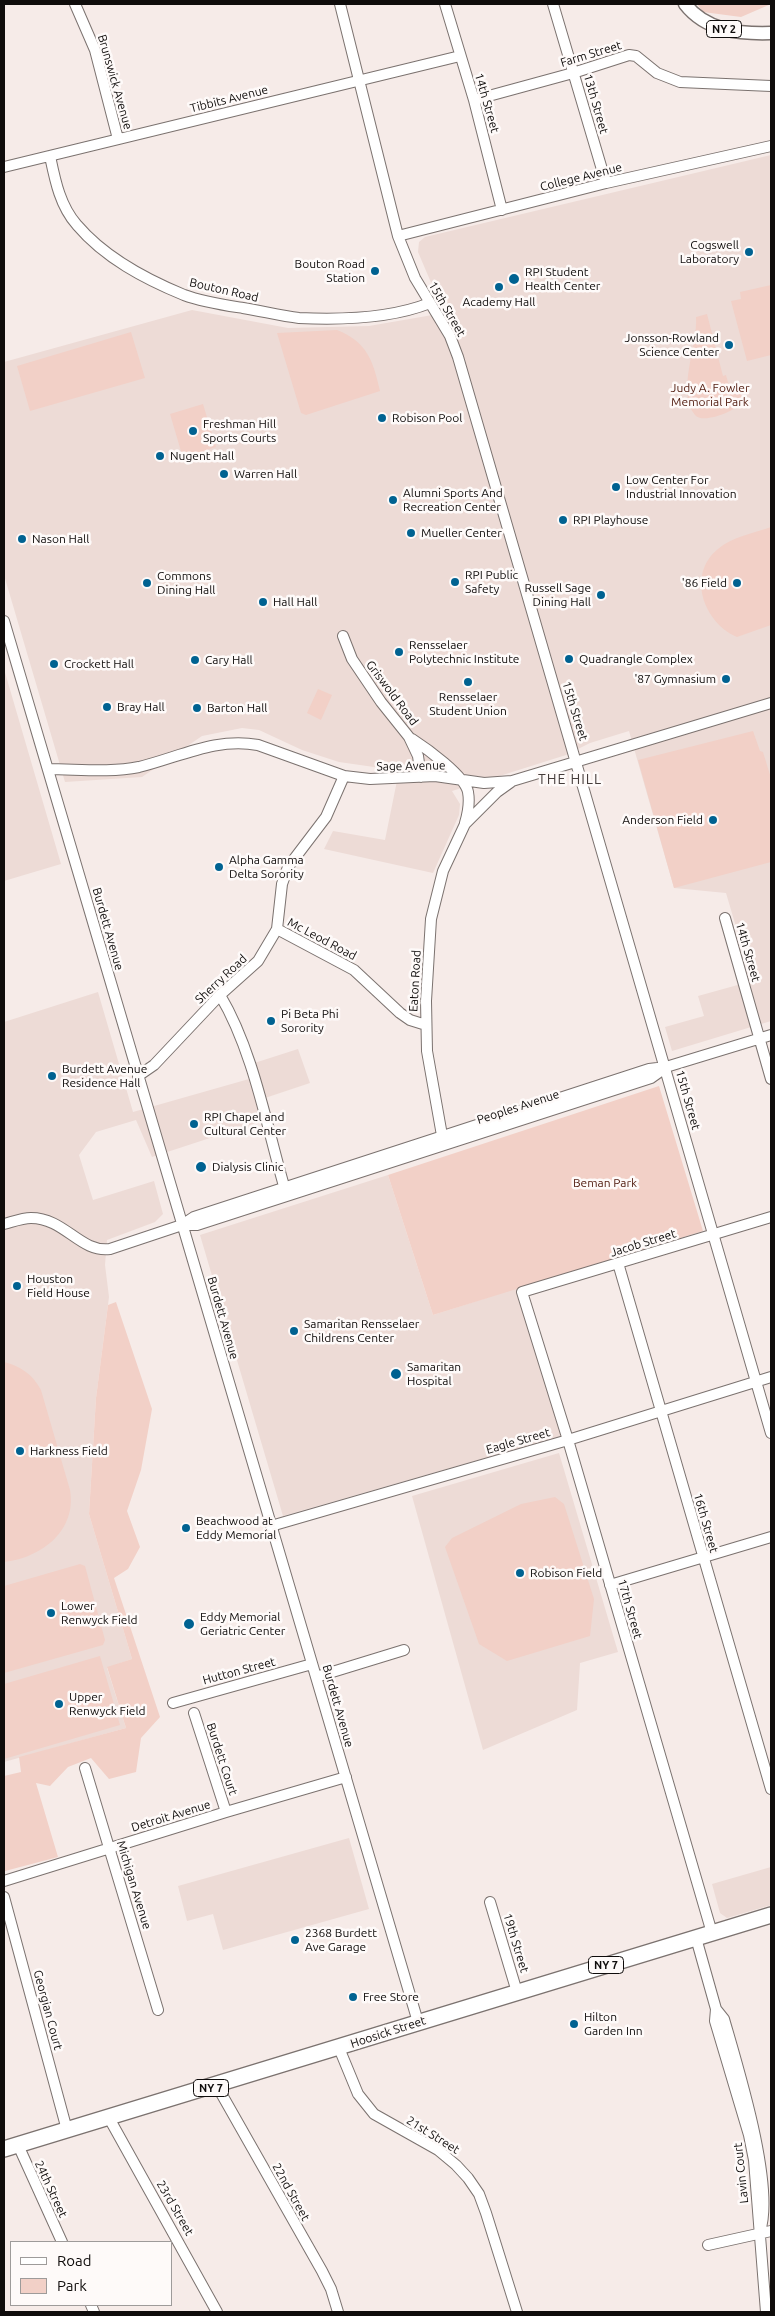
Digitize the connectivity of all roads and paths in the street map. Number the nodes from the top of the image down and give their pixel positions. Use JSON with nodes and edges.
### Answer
{"nodes":[{"id":1,"x":75,"y":4,"type":"edge"},
{"id":2,"x":340,"y":4,"type":"edge"},
{"id":3,"x":445,"y":4,"type":"edge"},
{"id":4,"x":553,"y":4,"type":"edge"},
{"id":5,"x":685,"y":4,"type":"edge"},
{"id":6,"x":771,"y":33,"type":"edge"},
{"id":7,"x":460,"y":56,"type":"junction"},
{"id":8,"x":573,"y":73,"type":"junction"},
{"id":9,"x":360,"y":81,"type":"junction"},
{"id":10,"x":771,"y":86,"type":"edge"},
{"id":11,"x":474,"y":100,"type":"junction"},
{"id":12,"x":118,"y":139,"type":"junction"},
{"id":13,"x":771,"y":146,"type":"edge"},
{"id":14,"x":50,"y":156,"type":"junction"},
{"id":15,"x":4,"y":167,"type":"edge"},
{"id":16,"x":606,"y":184,"type":"junction"},
{"id":17,"x":502,"y":210,"type":"junction"},
{"id":18,"x":398,"y":236,"type":"junction"},
{"id":19,"x":430,"y":303,"type":"junction"},
{"id":20,"x":4,"y":620,"type":"edge"},
{"id":21,"x":343,"y":636,"type":"dead end"},
{"id":22,"x":771,"y":703,"type":"edge"},
{"id":23,"x":409,"y":736,"type":"junction"},
{"id":24,"x":577,"y":760,"type":"junction"},
{"id":25,"x":48,"y":769,"type":"junction"},
{"id":26,"x":344,"y":776,"type":"junction"},
{"id":27,"x":420,"y":777,"type":"junction"},
{"id":28,"x":462,"y":780,"type":"junction"},
{"id":29,"x":512,"y":781,"type":"junction"},
{"id":30,"x":466,"y":824,"type":"junction"},
{"id":31,"x":725,"y":918,"type":"dead end"},
{"id":32,"x":277,"y":929,"type":"junction"},
{"id":33,"x":220,"y":995,"type":"junction"},
{"id":34,"x":426,"y":1025,"type":"junction"},
{"id":35,"x":771,"y":1034,"type":"edge"},
{"id":36,"x":760,"y":1038,"type":"junction"},
{"id":37,"x":666,"y":1067,"type":"junction"},
{"id":38,"x":138,"y":1076,"type":"junction"},
{"id":39,"x":771,"y":1079,"type":"edge"},
{"id":40,"x":442,"y":1140,"type":"junction"},
{"id":41,"x":286,"y":1192,"type":"junction"},
{"id":42,"x":771,"y":1217,"type":"edge"},
{"id":43,"x":4,"y":1224,"type":"edge"},
{"id":44,"x":182,"y":1224,"type":"junction"},
{"id":45,"x":714,"y":1234,"type":"junction"},
{"id":46,"x":618,"y":1263,"type":"junction"},
{"id":47,"x":522,"y":1292,"type":"joint"},
{"id":48,"x":771,"y":1377,"type":"edge"},
{"id":49,"x":757,"y":1381,"type":"junction"},
{"id":50,"x":661,"y":1410,"type":"junction"},
{"id":51,"x":771,"y":1433,"type":"edge"},
{"id":52,"x":568,"y":1440,"type":"junction"},
{"id":53,"x":271,"y":1526,"type":"junction"},
{"id":54,"x":771,"y":1537,"type":"edge"},
{"id":55,"x":703,"y":1558,"type":"junction"},
{"id":56,"x":610,"y":1585,"type":"junction"},
{"id":57,"x":404,"y":1650,"type":"dead end"},
{"id":58,"x":312,"y":1664,"type":"junction"},
{"id":59,"x":316,"y":1677,"type":"junction"},
{"id":60,"x":173,"y":1703,"type":"dead end"},
{"id":61,"x":194,"y":1713,"type":"dead end"},
{"id":62,"x":85,"y":1768,"type":"dead end"},
{"id":63,"x":346,"y":1777,"type":"junction"},
{"id":64,"x":771,"y":1789,"type":"edge"},
{"id":65,"x":226,"y":1812,"type":"junction"},
{"id":66,"x":110,"y":1848,"type":"junction"},
{"id":67,"x":4,"y":1881,"type":"edge"},
{"id":68,"x":4,"y":1897,"type":"edge"},
{"id":69,"x":490,"y":1902,"type":"dead end"},
{"id":70,"x":771,"y":1915,"type":"edge"},
{"id":71,"x":712,"y":1933,"type":"junction"},
{"id":72,"x":696,"y":1938,"type":"junction"},
{"id":73,"x":517,"y":1992,"type":"junction"},
{"id":74,"x":158,"y":2010,"type":"dead end"},
{"id":75,"x":418,"y":2022,"type":"junction"},
{"id":76,"x":339,"y":2048,"type":"junction"},
{"id":77,"x":738,"y":2081,"type":"junction"},
{"id":78,"x":217,"y":2086,"type":"junction"},
{"id":79,"x":109,"y":2118,"type":"junction"},
{"id":80,"x":67,"y":2130,"type":"junction"},
{"id":81,"x":759,"y":2142,"type":"junction"},
{"id":82,"x":11,"y":2147,"type":"edge"},
{"id":83,"x":771,"y":2170,"type":"edge"},
{"id":84,"x":771,"y":2231,"type":"edge"},
{"id":85,"x":758,"y":2234,"type":"junction"},
{"id":86,"x":61,"y":2241,"type":"edge"},
{"id":87,"x":708,"y":2244,"type":"dead end"},
{"id":88,"x":218,"y":2312,"type":"edge"},
{"id":89,"x":338,"y":2312,"type":"edge"},
{"id":90,"x":517,"y":2312,"type":"edge"},
{"id":91,"x":766,"y":2312,"type":"edge"}],
"edges":[{"from":1,"to":12,"type":"street","name":"Brunswick Avenue"},
{"from":2,"to":9,"type":"street","name":"15th Street"},
{"from":3,"to":7,"type":"street","name":"14th Street"},
{"from":4,"to":8,"type":"street","name":"13th Street"},
{"from":5,"to":6,"type":"main road","number":"NY 2"},
{"from":7,"to":9,"type":"street","name":"Tibbits Avenue"},
{"from":7,"to":11,"type":"street","name":"14th Street"},
{"from":8,"to":10,"type":"street","name":"Farm Street"},
{"from":8,"to":11,"type":"street","name":"Farm Street"},
{"from":8,"to":16,"type":"street","name":"13th Street"},
{"from":9,"to":12,"type":"street","name":"Tibbits Avenue"},
{"from":9,"to":18,"type":"street","name":"15th Street"},
{"from":11,"to":17,"type":"street","name":"14th Street"},
{"from":12,"to":14,"type":"street","name":"Tibbits Avenue"},
{"from":13,"to":16,"type":"street","name":"College Avenue"},
{"from":14,"to":15,"type":"street","name":"Tibbits Avenue"},
{"from":14,"to":19,"type":"street","name":"Bouton Road"},
{"from":16,"to":17,"type":"street","name":"College Avenue"},
{"from":17,"to":18,"type":"street","name":"College Avenue"},
{"from":18,"to":19,"type":"street","name":"15th Street"},
{"from":19,"to":24,"type":"street","name":"15th Street"},
{"from":20,"to":25,"type":"street","name":"Burdett Avenue"},
{"from":21,"to":23,"type":"street","name":"Griswold Road"},
{"from":22,"to":24,"type":"street","name":"Sage Avenue"},
{"from":23,"to":27,"type":"street","name":"Griswold Road"},
{"from":23,"to":28,"type":"street","name":"Griswold Road"},
{"from":24,"to":29,"type":"street","name":"Sage Avenue"},
{"from":24,"to":37,"type":"street","name":"15th Street"},
{"from":25,"to":26,"type":"street","name":"Sage Avenue"},
{"from":25,"to":38,"type":"street","name":"Burdett Avenue"},
{"from":26,"to":27,"type":"street","name":"Sage Avenue"},
{"from":26,"to":32,"type":"street","name":"Sherry Road"},
{"from":27,"to":28,"type":"street","name":"Sage Avenue"},
{"from":28,"to":29,"type":"street","name":"Sage Avenue"},
{"from":28,"to":30,"type":"street","name":"Eaton Road"},
{"from":29,"to":30,"type":"street","name":"Eaton Road"},
{"from":30,"to":34,"type":"street","name":"Eaton Road"},
{"from":31,"to":36,"type":"street","name":"14th Street"},
{"from":32,"to":33,"type":"street","name":"Sherry Road"},
{"from":32,"to":34,"type":"street","name":"Mc Leod Road"},
{"from":33,"to":38,"type":"street","name":"Sherry Road"},
{"from":33,"to":41,"type":"street"},
{"from":34,"to":40,"type":"street","name":"Eaton Road"},
{"from":35,"to":36,"type":"street","name":"Peoples Avenue"},
{"from":36,"to":37,"type":"street","name":"Peoples Avenue"},
{"from":36,"to":39,"type":"street","name":"14th Street"},
{"from":37,"to":40,"type":"street","name":"Peoples Avenue"},
{"from":37,"to":45,"type":"street","name":"15th Street"},
{"from":38,"to":44,"type":"street","name":"Burdett Avenue"},
{"from":40,"to":41,"type":"street","name":"Peoples Avenue"},
{"from":41,"to":44,"type":"street","name":"Peoples Avenue"},
{"from":42,"to":45,"type":"street","name":"Jacob Street"},
{"from":43,"to":44,"type":"street","name":"Peoples Avenue"},
{"from":44,"to":53,"type":"street","name":"Burdett Avenue"},
{"from":45,"to":46,"type":"street","name":"Jacob Street"},
{"from":45,"to":49,"type":"street","name":"15th Street"},
{"from":46,"to":47,"type":"street","name":"Jacob Street"},
{"from":46,"to":50,"type":"street","name":"16th Street"},
{"from":47,"to":52,"type":"street","name":"17th Street"},
{"from":48,"to":49,"type":"street","name":"Eagle Street"},
{"from":49,"to":50,"type":"street","name":"Eagle Street"},
{"from":49,"to":51,"type":"street","name":"15th Street"},
{"from":50,"to":52,"type":"street","name":"Eagle Street"},
{"from":50,"to":55,"type":"street","name":"16th Street"},
{"from":52,"to":53,"type":"street","name":"Eagle Street"},
{"from":52,"to":56,"type":"street","name":"17th Street"},
{"from":53,"to":58,"type":"street","name":"Burdett Avenue"},
{"from":54,"to":55,"type":"street"},
{"from":55,"to":56,"type":"street"},
{"from":55,"to":64,"type":"street","name":"16th Street"},
{"from":56,"to":71,"type":"street","name":"17th Street"},
{"from":57,"to":59,"type":"street"},
{"from":58,"to":59,"type":"street","name":"Burdett Avenue"},
{"from":58,"to":60,"type":"street","name":"Hutton Street"},
{"from":59,"to":63,"type":"street","name":"Burdett Avenue"},
{"from":61,"to":65,"type":"street","name":"Burdett Court"},
{"from":62,"to":66,"type":"street","name":"Michigan Avenue"},
{"from":63,"to":65,"type":"street","name":"Detroit Avenue"},
{"from":63,"to":75,"type":"street","name":"Burdett Avenue"},
{"from":65,"to":66,"type":"street","name":"Detroit Avenue"},
{"from":66,"to":67,"type":"street","name":"Detroit Avenue"},
{"from":66,"to":74,"type":"street","name":"Michigan Avenue"},
{"from":68,"to":80,"type":"street","name":"Georgian Court"},
{"from":69,"to":73,"type":"street","name":"19th Street"},
{"from":70,"to":71,"type":"highway","name":"Hoosick Street","number":"NY 7"},
{"from":71,"to":72,"type":"highway","name":"Hoosick Street","number":"NY 7"},
{"from":72,"to":73,"type":"highway","name":"Hoosick Street","number":"NY 7"},
{"from":72,"to":77,"type":"street","name":"Lavin Court"},
{"from":73,"to":75,"type":"highway","name":"Hoosick Street","number":"NY 7"},
{"from":75,"to":76,"type":"highway","name":"Hoosick Street","number":"NY 7"},
{"from":76,"to":78,"type":"highway","name":"Hoosick Street","number":"NY 7"},
{"from":76,"to":90,"type":"street","name":"21st Street"},
{"from":77,"to":81,"type":"street","name":"Lavin Court"},
{"from":77,"to":85,"type":"street","name":"Lavin Court"},
{"from":78,"to":79,"type":"highway","name":"Hoosick Street","number":"NY 7"},
{"from":78,"to":89,"type":"street","name":"22nd Street"},
{"from":79,"to":80,"type":"highway","name":"Hoosick Street","number":"NY 7"},
{"from":79,"to":88,"type":"street","name":"23rd Street"},
{"from":80,"to":82,"type":"highway","name":"Hoosick Street","number":"NY 7"},
{"from":81,"to":83,"type":"street","name":"Lavin Court"},
{"from":81,"to":85,"type":"street","name":"Lavin Court"},
{"from":82,"to":86,"type":"street","name":"24th Street"},
{"from":84,"to":85,"type":"street"},
{"from":85,"to":87,"type":"street"},
{"from":85,"to":91,"type":"street","name":"Lavin Court"}]}
